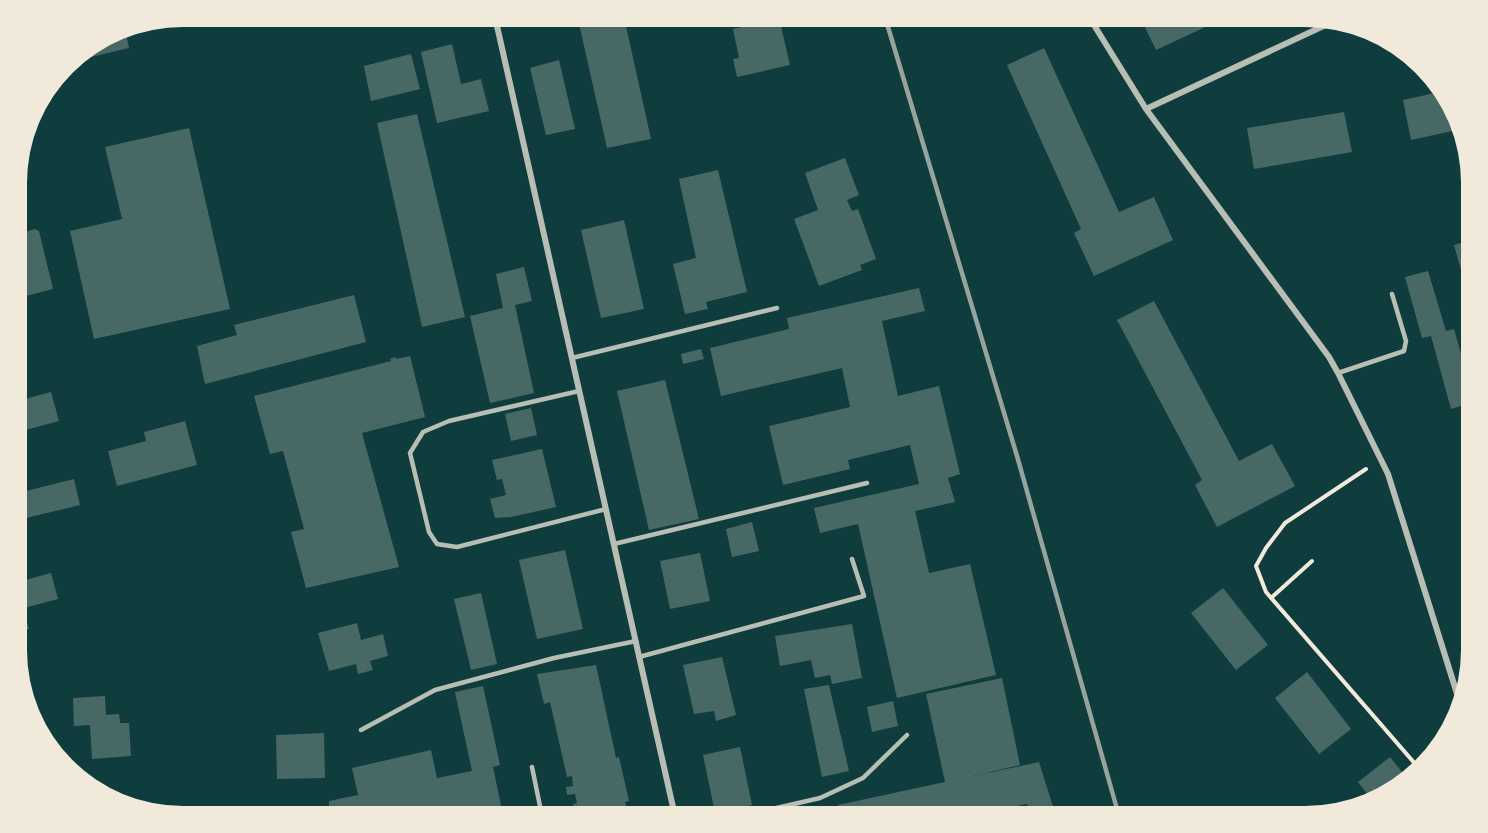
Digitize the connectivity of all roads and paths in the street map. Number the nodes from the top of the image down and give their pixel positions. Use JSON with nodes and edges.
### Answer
{"nodes":[{"id":1,"x":497,"y":27,"type":"edge"},
{"id":2,"x":1096,"y":27,"type":"edge"},
{"id":3,"x":1320,"y":28,"type":"edge"},
{"id":4,"x":1146,"y":109,"type":"junction"},
{"id":5,"x":1392,"y":294,"type":"dead end"},
{"id":6,"x":777,"y":308,"type":"dead end"},
{"id":7,"x":572,"y":358,"type":"junction"},
{"id":8,"x":1338,"y":372,"type":"junction"},
{"id":9,"x":579,"y":391,"type":"junction"},
{"id":10,"x":1381,"y":459,"type":"junction"},
{"id":11,"x":867,"y":483,"type":"dead end"},
{"id":12,"x":606,"y":509,"type":"junction"},
{"id":13,"x":614,"y":544,"type":"junction"},
{"id":14,"x":852,"y":559,"type":"dead end"},
{"id":15,"x":1312,"y":561,"type":"dead end"},
{"id":16,"x":1270,"y":598,"type":"junction"},
{"id":17,"x":636,"y":641,"type":"junction"},
{"id":18,"x":639,"y":657,"type":"junction"},
{"id":19,"x":1456,"y":691,"type":"edge"},
{"id":20,"x":361,"y":730,"type":"dead end"},
{"id":21,"x":907,"y":735,"type":"dead end"},
{"id":22,"x":1413,"y":762,"type":"edge"},
{"id":23,"x":532,"y":767,"type":"dead end"},
{"id":24,"x":540,"y":806,"type":"edge"},
{"id":25,"x":673,"y":806,"type":"edge"},
{"id":26,"x":785,"y":806,"type":"edge"}],
"edges":[{"from":1,"to":7,"type":"street"},
{"from":2,"to":4,"type":"street"},
{"from":3,"to":4,"type":"street"},
{"from":4,"to":8,"type":"street"},
{"from":5,"to":8,"type":"lane"},
{"from":6,"to":7,"type":"lane"},
{"from":7,"to":9,"type":"street"},
{"from":8,"to":10,"type":"street"},
{"from":9,"to":12,"type":"street"},
{"from":9,"to":12,"type":"lane"},
{"from":10,"to":16,"type":"path"},
{"from":10,"to":19,"type":"street"},
{"from":11,"to":13,"type":"lane"},
{"from":12,"to":13,"type":"street"},
{"from":13,"to":17,"type":"street"},
{"from":14,"to":18,"type":"lane"},
{"from":15,"to":16,"type":"path"},
{"from":16,"to":22,"type":"path"},
{"from":17,"to":18,"type":"street"},
{"from":17,"to":20,"type":"lane"},
{"from":18,"to":25,"type":"street"},
{"from":21,"to":26,"type":"lane"},
{"from":23,"to":24,"type":"lane"}]}
